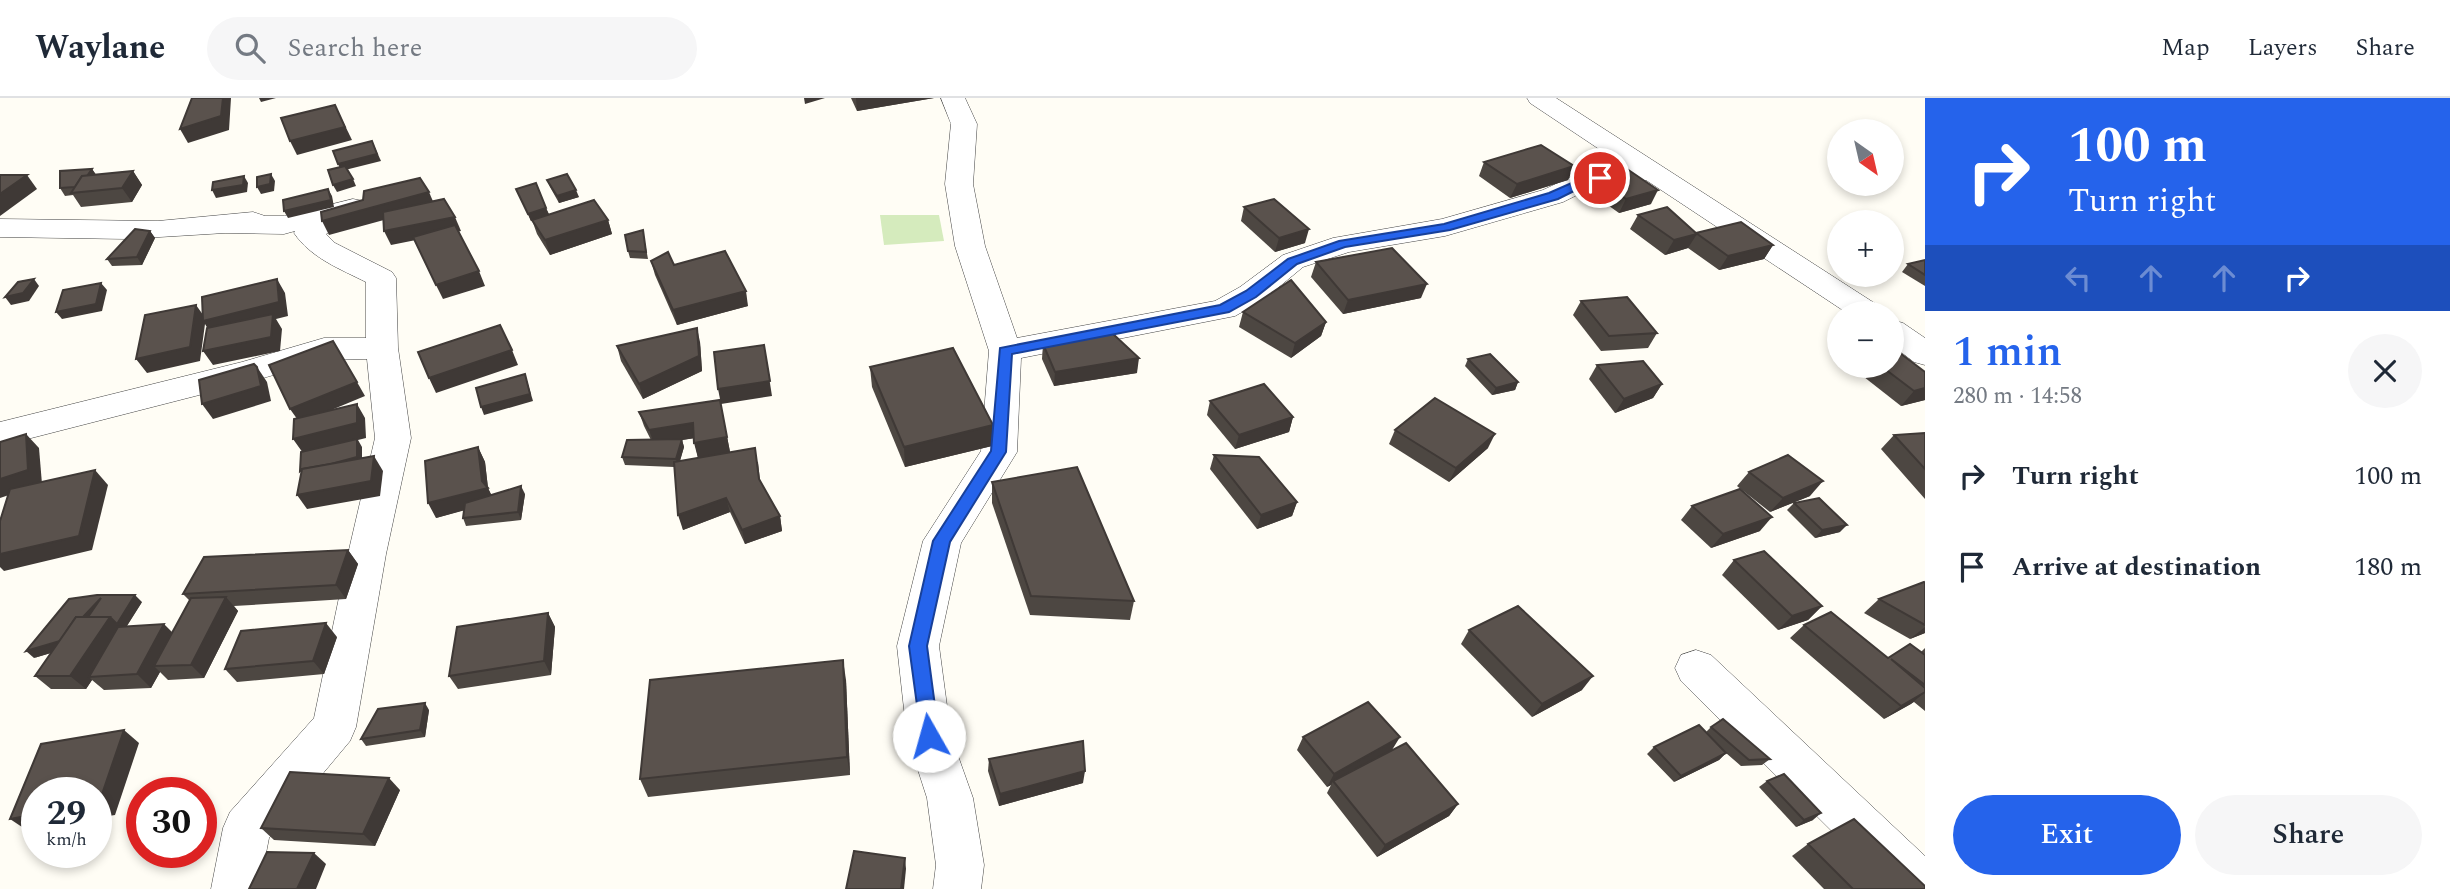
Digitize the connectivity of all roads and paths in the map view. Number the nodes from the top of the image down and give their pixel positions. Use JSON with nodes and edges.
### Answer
{"nodes":[{"id":1,"x":953,"y":98,"type":"edge"},
{"id":2,"x":1539,"y":98,"type":"edge"},
{"id":3,"x":1652,"y":170,"type":"junction"},
{"id":4,"x":0,"y":228,"type":"edge"},
{"id":5,"x":1850,"y":301,"type":"edge"},
{"id":6,"x":1904,"y":339,"type":"edge"},
{"id":7,"x":382,"y":348,"type":"junction"},
{"id":8,"x":1005,"y":351,"type":"junction"},
{"id":9,"x":1925,"y":354,"type":"edge"},
{"id":10,"x":0,"y":434,"type":"edge"},
{"id":11,"x":1696,"y":668,"type":"dead end"},
{"id":12,"x":235,"y":889,"type":"edge"},
{"id":13,"x":957,"y":889,"type":"edge"},
{"id":14,"x":1925,"y":889,"type":"edge"}],
"edges":[{"from":1,"to":8,"type":"street"},
{"from":2,"to":3,"type":"street"},
{"from":3,"to":5,"type":"street"},
{"from":3,"to":8,"type":"street"},
{"from":4,"to":7,"type":"street"},
{"from":6,"to":9,"type":"street"},
{"from":7,"to":10,"type":"street"},
{"from":7,"to":12,"type":"street"},
{"from":8,"to":13,"type":"street"},
{"from":11,"to":14,"type":"street"}]}
